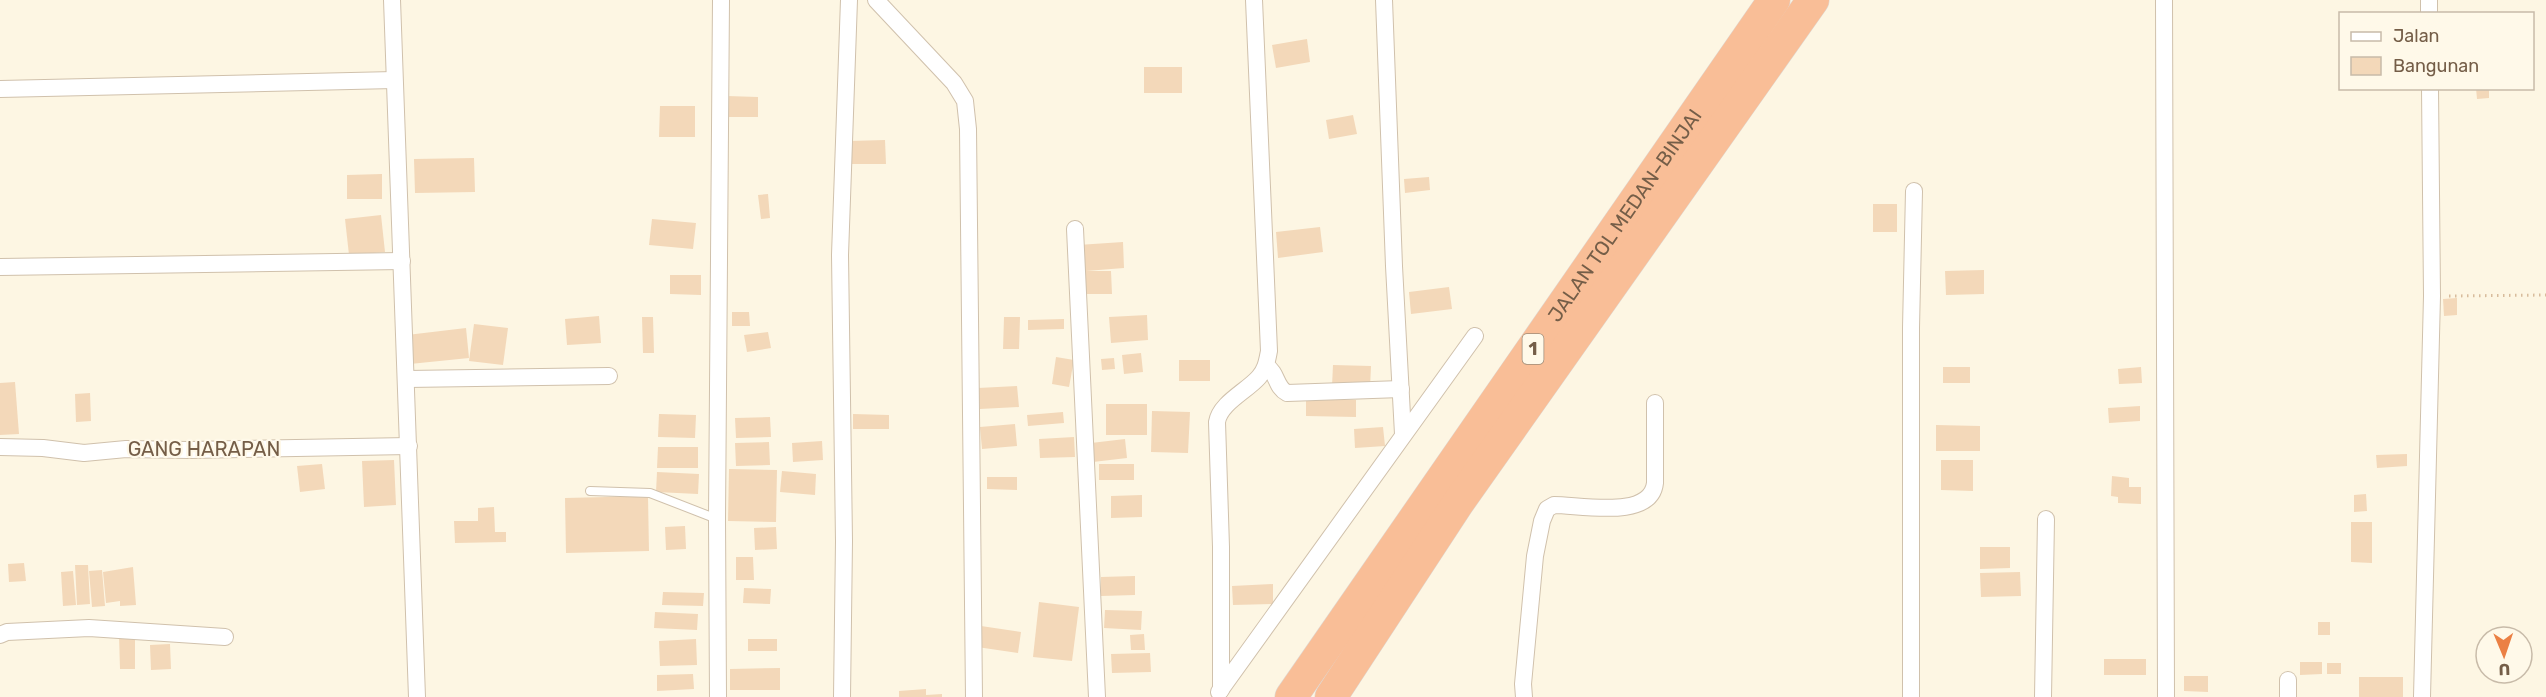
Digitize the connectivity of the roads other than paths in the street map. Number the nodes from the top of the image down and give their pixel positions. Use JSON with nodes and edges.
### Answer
{"nodes":[{"id":1,"x":392,"y":0,"type":"edge"},
{"id":2,"x":721,"y":0,"type":"edge"},
{"id":3,"x":849,"y":0,"type":"edge"},
{"id":4,"x":876,"y":0,"type":"edge"},
{"id":5,"x":1254,"y":0,"type":"edge"},
{"id":6,"x":1384,"y":0,"type":"edge"},
{"id":7,"x":1774,"y":0,"type":"edge"},
{"id":8,"x":1813,"y":0,"type":"edge"},
{"id":9,"x":2164,"y":0,"type":"edge"},
{"id":10,"x":394,"y":80,"type":"junction"},
{"id":11,"x":0,"y":89,"type":"edge"},
{"id":12,"x":2430,"y":90,"type":"edge"},
{"id":13,"x":1914,"y":191,"type":"dead end"},
{"id":14,"x":1075,"y":230,"type":"dead end"},
{"id":15,"x":402,"y":261,"type":"junction"},
{"id":16,"x":0,"y":267,"type":"edge"},
{"id":17,"x":1475,"y":336,"type":"dead end"},
{"id":18,"x":1266,"y":366,"type":"junction"},
{"id":19,"x":609,"y":376,"type":"dead end"},
{"id":20,"x":407,"y":379,"type":"junction"},
{"id":21,"x":1401,"y":389,"type":"junction"},
{"id":22,"x":1654,"y":403,"type":"dead end"},
{"id":23,"x":1403,"y":434,"type":"junction"},
{"id":24,"x":409,"y":446,"type":"junction"},
{"id":25,"x":0,"y":447,"type":"edge"},
{"id":26,"x":590,"y":491,"type":"dead end"},
{"id":27,"x":717,"y":519,"type":"junction"},
{"id":28,"x":2046,"y":519,"type":"dead end"},
{"id":29,"x":0,"y":635,"type":"edge"},
{"id":30,"x":225,"y":637,"type":"dead end"},
{"id":31,"x":1218,"y":693,"type":"edge"},
{"id":32,"x":417,"y":697,"type":"edge"},
{"id":33,"x":718,"y":697,"type":"edge"},
{"id":34,"x":842,"y":697,"type":"edge"},
{"id":35,"x":974,"y":697,"type":"edge"},
{"id":36,"x":1097,"y":697,"type":"edge"},
{"id":37,"x":1291,"y":697,"type":"edge"},
{"id":38,"x":1331,"y":697,"type":"edge"},
{"id":39,"x":1524,"y":697,"type":"edge"},
{"id":40,"x":1911,"y":697,"type":"edge"},
{"id":41,"x":2043,"y":697,"type":"edge"},
{"id":42,"x":2166,"y":697,"type":"edge"},
{"id":43,"x":2421,"y":697,"type":"edge"}],
"edges":[{"from":1,"to":10,"type":"street"},
{"from":2,"to":27,"type":"street"},
{"from":3,"to":34,"type":"street"},
{"from":4,"to":35,"type":"street"},
{"from":5,"to":18,"type":"street"},
{"from":6,"to":21,"type":"street"},
{"from":7,"to":37,"type":"highway","name":"JALAN TOL MEDAN–BINJAI","number":"1"},
{"from":8,"to":38,"type":"highway","name":"JALAN TOL MEDAN–BINJAI","number":"1"},
{"from":9,"to":42,"type":"street"},
{"from":10,"to":11,"type":"street"},
{"from":10,"to":15,"type":"street"},
{"from":12,"to":43,"type":"street"},
{"from":13,"to":40,"type":"street"},
{"from":14,"to":36,"type":"street"},
{"from":15,"to":16,"type":"street"},
{"from":15,"to":20,"type":"street"},
{"from":17,"to":23,"type":"street"},
{"from":18,"to":21,"type":"street"},
{"from":18,"to":31,"type":"street"},
{"from":19,"to":20,"type":"street"},
{"from":20,"to":24,"type":"street"},
{"from":21,"to":23,"type":"street"},
{"from":22,"to":39,"type":"street"},
{"from":23,"to":31,"type":"street"},
{"from":24,"to":25,"type":"street","name":"GANG HARAPAN"},
{"from":24,"to":32,"type":"street"},
{"from":26,"to":27,"type":"lane"},
{"from":27,"to":33,"type":"street"},
{"from":28,"to":41,"type":"street"},
{"from":29,"to":30,"type":"street"}]}
